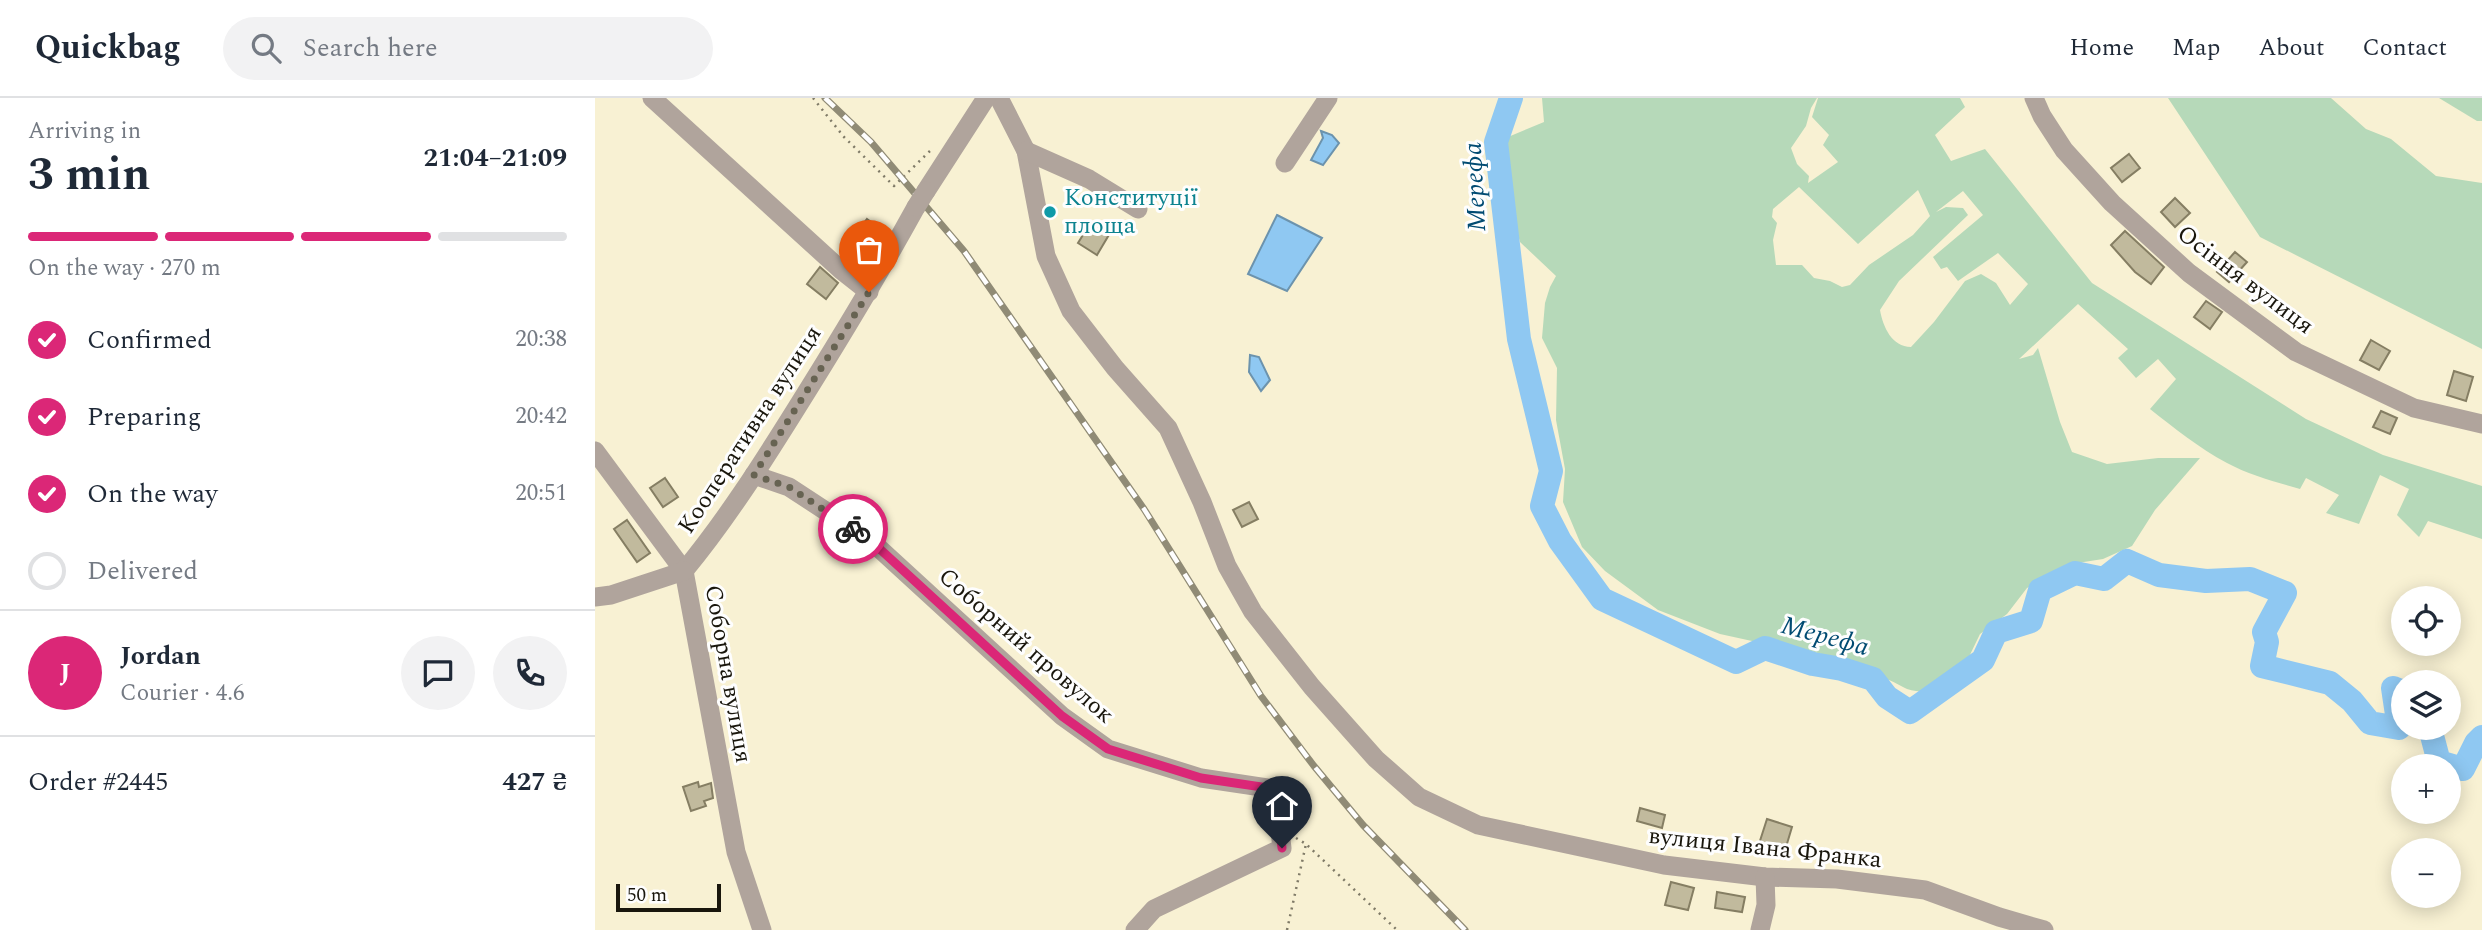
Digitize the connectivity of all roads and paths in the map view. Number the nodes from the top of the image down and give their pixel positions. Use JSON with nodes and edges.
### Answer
{"nodes":[{"id":1,"x":652,"y":98,"type":"edge"},
{"id":2,"x":813,"y":98,"type":"edge"},
{"id":3,"x":986,"y":98,"type":"edge"},
{"id":4,"x":999,"y":98,"type":"edge"},
{"id":5,"x":1328,"y":98,"type":"edge"},
{"id":6,"x":2034,"y":98,"type":"edge"},
{"id":7,"x":933,"y":147,"type":"dead end"},
{"id":8,"x":1026,"y":151,"type":"junction"},
{"id":9,"x":1285,"y":163,"type":"dead end"},
{"id":10,"x":1138,"y":209,"type":"dead end"},
{"id":11,"x":869,"y":292,"type":"junction"},
{"id":12,"x":2482,"y":424,"type":"edge"},
{"id":13,"x":595,"y":451,"type":"edge"},
{"id":14,"x":754,"y":475,"type":"junction"},
{"id":15,"x":684,"y":571,"type":"junction"},
{"id":16,"x":595,"y":597,"type":"edge"},
{"id":17,"x":1280,"y":827,"type":"junction"},
{"id":18,"x":1307,"y":844,"type":"junction"},
{"id":19,"x":1765,"y":877,"type":"junction"},
{"id":20,"x":762,"y":930,"type":"edge"},
{"id":21,"x":1135,"y":930,"type":"edge"},
{"id":22,"x":1287,"y":930,"type":"edge"},
{"id":23,"x":1397,"y":930,"type":"edge"},
{"id":24,"x":1760,"y":930,"type":"edge"},
{"id":25,"x":2044,"y":930,"type":"edge"}],
"edges":[{"from":1,"to":11,"type":"street"},
{"from":2,"to":7,"type":"path"},
{"from":3,"to":11,"type":"street","name":"Кооперативна вулиця"},
{"from":4,"to":8,"type":"street"},
{"from":5,"to":9,"type":"street"},
{"from":6,"to":12,"type":"street","name":"Осіння вулиця"},
{"from":8,"to":10,"type":"street"},
{"from":8,"to":19,"type":"street","name":"вулиця Івана Франка"},
{"from":11,"to":14,"type":"street","name":"Кооперативна вулиця"},
{"from":13,"to":15,"type":"street","name":"Соборна вулиця"},
{"from":14,"to":15,"type":"street","name":"Кооперативна вулиця"},
{"from":14,"to":17,"type":"street","name":"Соборний провулок"},
{"from":15,"to":16,"type":"street"},
{"from":15,"to":20,"type":"street","name":"Соборна вулиця"},
{"from":17,"to":18,"type":"path"},
{"from":17,"to":21,"type":"street","name":"Соборний провулок"},
{"from":18,"to":22,"type":"path"},
{"from":18,"to":23,"type":"path"},
{"from":19,"to":24,"type":"street"},
{"from":19,"to":25,"type":"street","name":"вулиця Івана Франка"}]}
